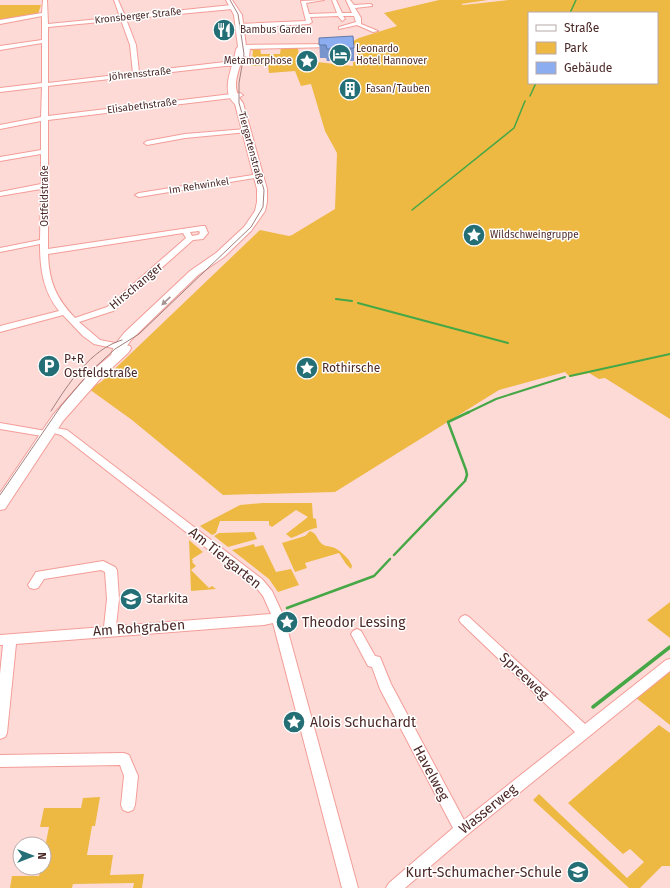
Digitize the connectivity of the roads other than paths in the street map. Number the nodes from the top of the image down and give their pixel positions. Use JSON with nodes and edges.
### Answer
{"nodes":[{"id":1,"x":45,"y":0,"type":"edge"},
{"id":2,"x":116,"y":0,"type":"edge"},
{"id":3,"x":334,"y":0,"type":"edge"},
{"id":4,"x":348,"y":0,"type":"edge"},
{"id":5,"x":230,"y":3,"type":"edge"},
{"id":6,"x":370,"y":5,"type":"dead end"},
{"id":7,"x":353,"y":7,"type":"junction"},
{"id":8,"x":322,"y":9,"type":"edge"},
{"id":9,"x":45,"y":14,"type":"junction"},
{"id":10,"x":356,"y":14,"type":"junction"},
{"id":11,"x":307,"y":16,"type":"junction"},
{"id":12,"x":122,"y":17,"type":"junction"},
{"id":13,"x":341,"y":17,"type":"junction"},
{"id":14,"x":0,"y":22,"type":"edge"},
{"id":15,"x":359,"y":23,"type":"junction"},
{"id":16,"x":45,"y":26,"type":"junction"},
{"id":17,"x":239,"y":26,"type":"junction"},
{"id":18,"x":341,"y":28,"type":"dead end"},
{"id":19,"x":375,"y":32,"type":"dead end"},
{"id":20,"x":45,"y":41,"type":"junction"},
{"id":21,"x":338,"y":44,"type":"edge"},
{"id":22,"x":242,"y":47,"type":"junction"},
{"id":23,"x":0,"y":48,"type":"edge"},
{"id":24,"x":236,"y":65,"type":"junction"},
{"id":25,"x":136,"y":74,"type":"junction"},
{"id":26,"x":45,"y":84,"type":"junction"},
{"id":27,"x":0,"y":90,"type":"edge"},
{"id":28,"x":237,"y":98,"type":"junction"},
{"id":29,"x":44,"y":118,"type":"junction"},
{"id":30,"x":0,"y":127,"type":"edge"},
{"id":31,"x":246,"y":131,"type":"junction"},
{"id":32,"x":147,"y":143,"type":"dead end"},
{"id":33,"x":45,"y":151,"type":"junction"},
{"id":34,"x":0,"y":159,"type":"edge"},
{"id":35,"x":259,"y":176,"type":"junction"},
{"id":36,"x":44,"y":186,"type":"junction"},
{"id":37,"x":0,"y":194,"type":"edge"},
{"id":38,"x":139,"y":195,"type":"dead end"},
{"id":39,"x":186,"y":230,"type":"junction"},
{"id":40,"x":191,"y":238,"type":"junction"},
{"id":41,"x":45,"y":241,"type":"junction"},
{"id":42,"x":0,"y":250,"type":"edge"},
{"id":43,"x":45,"y":252,"type":"junction"},
{"id":44,"x":65,"y":312,"type":"junction"},
{"id":45,"x":74,"y":321,"type":"junction"},
{"id":46,"x":0,"y":329,"type":"edge"},
{"id":47,"x":121,"y":350,"type":"junction"},
{"id":48,"x":0,"y":426,"type":"edge"},
{"id":49,"x":49,"y":432,"type":"junction"},
{"id":50,"x":0,"y":506,"type":"edge"},
{"id":51,"x":34,"y":585,"type":"dead end"},
{"id":52,"x":278,"y":616,"type":"junction"},
{"id":53,"x":464,"y":620,"type":"dead end"},
{"id":54,"x":110,"y":630,"type":"junction"},
{"id":55,"x":357,"y":634,"type":"dead end"},
{"id":56,"x":5,"y":639,"type":"edge"},
{"id":57,"x":670,"y":664,"type":"edge"},
{"id":58,"x":584,"y":732,"type":"junction"},
{"id":59,"x":0,"y":733,"type":"edge"},
{"id":60,"x":0,"y":761,"type":"edge"},
{"id":61,"x":128,"y":805,"type":"dead end"},
{"id":62,"x":462,"y":830,"type":"junction"},
{"id":63,"x":350,"y":888,"type":"edge"},
{"id":64,"x":394,"y":888,"type":"edge"}],
"edges":[{"from":1,"to":9,"type":"street","name":"Ostfeldstraße"},
{"from":2,"to":12,"type":"street"},
{"from":3,"to":13,"type":"street"},
{"from":4,"to":7,"type":"street"},
{"from":5,"to":12,"type":"street","name":"Kronsberger Straße"},
{"from":5,"to":17,"type":"main road","name":"Tiergartenstraße"},
{"from":6,"to":7,"type":"street"},
{"from":7,"to":10,"type":"street"},
{"from":8,"to":11,"type":"street"},
{"from":8,"to":11,"type":"street"},
{"from":8,"to":13,"type":"street"},
{"from":9,"to":14,"type":"street"},
{"from":9,"to":16,"type":"street","name":"Ostfeldstraße"},
{"from":10,"to":13,"type":"street"},
{"from":10,"to":15,"type":"street"},
{"from":11,"to":17,"type":"street"},
{"from":12,"to":16,"type":"street","name":"Kronsberger Straße"},
{"from":12,"to":25,"type":"street"},
{"from":15,"to":18,"type":"street"},
{"from":15,"to":19,"type":"street"},
{"from":16,"to":20,"type":"street","name":"Ostfeldstraße"},
{"from":17,"to":22,"type":"main road","name":"Tiergartenstraße"},
{"from":20,"to":23,"type":"street"},
{"from":20,"to":26,"type":"street","name":"Ostfeldstraße"},
{"from":21,"to":22,"type":"street"},
{"from":22,"to":24,"type":"main road","name":"Tiergartenstraße"},
{"from":22,"to":28,"type":"main road","name":"Tiergartenstraße"},
{"from":24,"to":25,"type":"street","name":"Jöhrensstraße"},
{"from":24,"to":28,"type":"main road","name":"Tiergartenstraße"},
{"from":25,"to":26,"type":"street","name":"Jöhrensstraße"},
{"from":26,"to":27,"type":"street","name":"Jöhrensstraße"},
{"from":26,"to":29,"type":"street","name":"Ostfeldstraße"},
{"from":28,"to":29,"type":"street","name":"Elisabethstraße"},
{"from":28,"to":31,"type":"main road","name":"Tiergartenstraße"},
{"from":29,"to":30,"type":"street","name":"Elisabethstraße"},
{"from":29,"to":33,"type":"street","name":"Ostfeldstraße"},
{"from":31,"to":32,"type":"street"},
{"from":31,"to":35,"type":"main road","name":"Tiergartenstraße"},
{"from":33,"to":34,"type":"street"},
{"from":33,"to":36,"type":"street","name":"Ostfeldstraße"},
{"from":35,"to":38,"type":"street","name":"Im Rehwinkel"},
{"from":35,"to":47,"type":"main road","name":"Tiergartenstraße"},
{"from":36,"to":37,"type":"street"},
{"from":36,"to":41,"type":"street","name":"Ostfeldstraße"},
{"from":39,"to":40,"type":"street"},
{"from":39,"to":40,"type":"street","name":"Hirschanger"},
{"from":39,"to":43,"type":"street","name":"Hirschanger"},
{"from":40,"to":45,"type":"street","name":"Hirschanger"},
{"from":41,"to":42,"type":"street"},
{"from":41,"to":43,"type":"street","name":"Ostfeldstraße"},
{"from":43,"to":44,"type":"street","name":"Ostfeldstraße"},
{"from":44,"to":45,"type":"street","name":"Ostfeldstraße"},
{"from":44,"to":46,"type":"street"},
{"from":45,"to":47,"type":"street","name":"Ostfeldstraße"},
{"from":47,"to":49,"type":"main road","name":"Tiergartenstraße"},
{"from":48,"to":49,"type":"street","name":"Am Tiergarten"},
{"from":49,"to":50,"type":"main road","name":"Tiergartenstraße"},
{"from":49,"to":52,"type":"street","name":"Am Tiergarten"},
{"from":51,"to":54,"type":"street"},
{"from":52,"to":54,"type":"street","name":"Am Rohgraben"},
{"from":52,"to":63,"type":"street","name":"Am Tiergarten"},
{"from":53,"to":58,"type":"street","name":"Spreeweg"},
{"from":54,"to":56,"type":"street","name":"Am Rohgraben"},
{"from":55,"to":62,"type":"street","name":"Havelweg"},
{"from":56,"to":59,"type":"street"},
{"from":57,"to":58,"type":"street","name":"Wasserweg"},
{"from":58,"to":62,"type":"street","name":"Wasserweg"},
{"from":60,"to":61,"type":"street"},
{"from":62,"to":64,"type":"street","name":"Wasserweg"}]}
